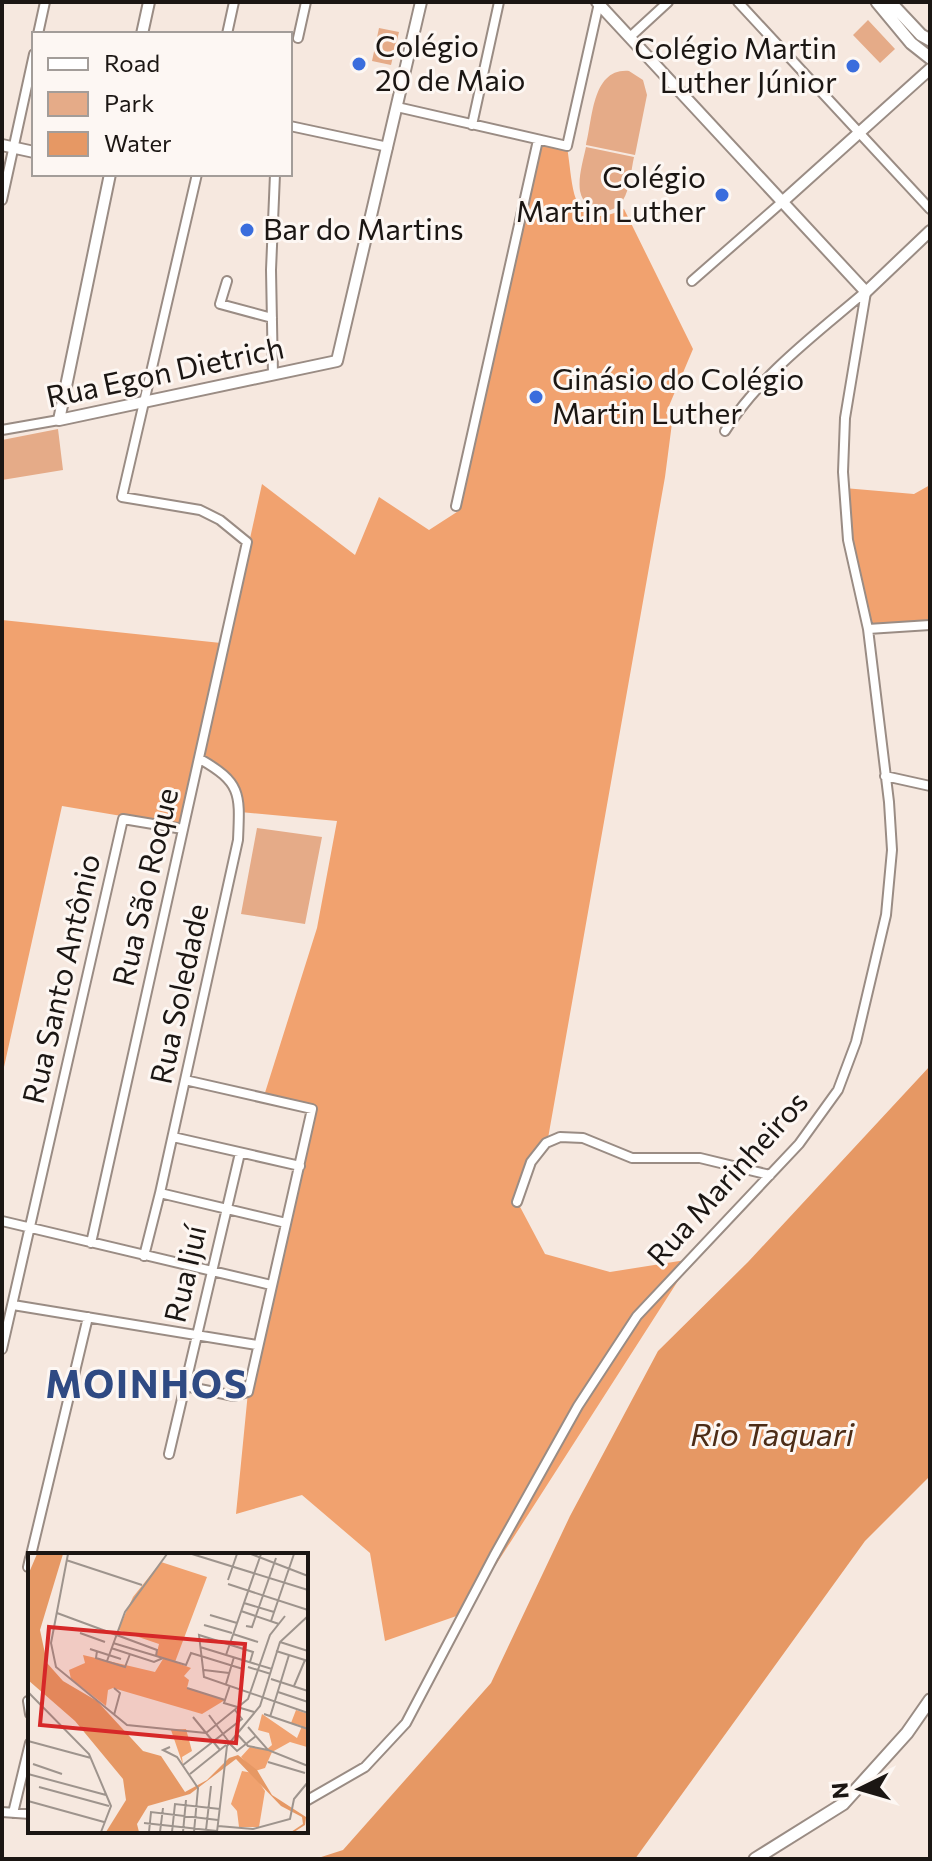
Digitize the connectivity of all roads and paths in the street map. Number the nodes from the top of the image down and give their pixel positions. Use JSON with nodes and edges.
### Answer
{"nodes":[{"id":1,"x":45,"y":2,"type":"edge"},
{"id":2,"x":149,"y":2,"type":"edge"},
{"id":3,"x":234,"y":2,"type":"edge"},
{"id":4,"x":306,"y":2,"type":"edge"},
{"id":5,"x":421,"y":2,"type":"edge"},
{"id":6,"x":499,"y":2,"type":"edge"},
{"id":7,"x":598,"y":2,"type":"edge"},
{"id":8,"x":668,"y":2,"type":"edge"},
{"id":9,"x":738,"y":2,"type":"edge"},
{"id":10,"x":877,"y":2,"type":"edge"},
{"id":11,"x":890,"y":2,"type":"edge"},
{"id":12,"x":38,"y":32,"type":"edge"},
{"id":13,"x":142,"y":32,"type":"edge"},
{"id":14,"x":227,"y":32,"type":"edge"},
{"id":15,"x":630,"y":37,"type":"junction"},
{"id":16,"x":298,"y":38,"type":"dead end"},
{"id":17,"x":921,"y":40,"type":"edge"},
{"id":18,"x":930,"y":47,"type":"edge"},
{"id":19,"x":930,"y":58,"type":"edge"},
{"id":20,"x":32,"y":61,"type":"edge"},
{"id":21,"x":930,"y":67,"type":"edge"},
{"id":22,"x":397,"y":107,"type":"junction"},
{"id":23,"x":472,"y":125,"type":"junction"},
{"id":24,"x":292,"y":126,"type":"edge"},
{"id":25,"x":860,"y":131,"type":"junction"},
{"id":26,"x":538,"y":140,"type":"junction"},
{"id":27,"x":8,"y":146,"type":"edge"},
{"id":28,"x":388,"y":147,"type":"junction"},
{"id":29,"x":32,"y":152,"type":"edge"},
{"id":30,"x":110,"y":176,"type":"edge"},
{"id":31,"x":197,"y":176,"type":"edge"},
{"id":32,"x":275,"y":176,"type":"edge"},
{"id":33,"x":2,"y":200,"type":"edge"},
{"id":34,"x":781,"y":203,"type":"junction"},
{"id":35,"x":930,"y":209,"type":"edge"},
{"id":36,"x":930,"y":231,"type":"edge"},
{"id":37,"x":227,"y":281,"type":"dead end"},
{"id":38,"x":692,"y":281,"type":"dead end"},
{"id":39,"x":866,"y":292,"type":"junction"},
{"id":40,"x":272,"y":318,"type":"junction"},
{"id":41,"x":273,"y":375,"type":"junction"},
{"id":42,"x":145,"y":403,"type":"junction"},
{"id":43,"x":59,"y":420,"type":"junction"},
{"id":44,"x":2,"y":430,"type":"edge"},
{"id":45,"x":725,"y":431,"type":"dead end"},
{"id":46,"x":456,"y":506,"type":"dead end"},
{"id":47,"x":930,"y":625,"type":"edge"},
{"id":48,"x":868,"y":629,"type":"junction"},
{"id":49,"x":200,"y":759,"type":"junction"},
{"id":50,"x":885,"y":776,"type":"junction"},
{"id":51,"x":930,"y":786,"type":"edge"},
{"id":52,"x":183,"y":829,"type":"junction"},
{"id":53,"x":185,"y":1080,"type":"junction"},
{"id":54,"x":173,"y":1137,"type":"junction"},
{"id":55,"x":240,"y":1153,"type":"junction"},
{"id":56,"x":300,"y":1166,"type":"junction"},
{"id":57,"x":770,"y":1175,"type":"junction"},
{"id":58,"x":160,"y":1193,"type":"junction"},
{"id":59,"x":517,"y":1202,"type":"dead end"},
{"id":60,"x":226,"y":1208,"type":"junction"},
{"id":61,"x":2,"y":1221,"type":"edge"},
{"id":62,"x":286,"y":1223,"type":"junction"},
{"id":63,"x":30,"y":1229,"type":"junction"},
{"id":64,"x":91,"y":1243,"type":"junction"},
{"id":65,"x":144,"y":1256,"type":"junction"},
{"id":66,"x":212,"y":1272,"type":"junction"},
{"id":67,"x":271,"y":1285,"type":"junction"},
{"id":68,"x":13,"y":1305,"type":"junction"},
{"id":69,"x":88,"y":1317,"type":"junction"},
{"id":70,"x":197,"y":1335,"type":"junction"},
{"id":71,"x":257,"y":1345,"type":"junction"},
{"id":72,"x":2,"y":1349,"type":"edge"},
{"id":73,"x":185,"y":1386,"type":"junction"},
{"id":74,"x":169,"y":1454,"type":"dead end"},
{"id":75,"x":31,"y":1553,"type":"edge"},
{"id":76,"x":930,"y":1700,"type":"edge"},
{"id":77,"x":28,"y":1751,"type":"edge"},
{"id":78,"x":308,"y":1800,"type":"edge"},
{"id":79,"x":2,"y":1812,"type":"edge"},
{"id":80,"x":13,"y":1813,"type":"junction"},
{"id":81,"x":28,"y":1814,"type":"edge"},
{"id":82,"x":755,"y":1859,"type":"edge"}],
"edges":[{"from":1,"to":12,"type":"street"},
{"from":2,"to":13,"type":"street"},
{"from":3,"to":14,"type":"street"},
{"from":4,"to":16,"type":"street"},
{"from":5,"to":22,"type":"street"},
{"from":6,"to":23,"type":"street"},
{"from":7,"to":15,"type":"street"},
{"from":7,"to":26,"type":"street"},
{"from":8,"to":15,"type":"street"},
{"from":9,"to":25,"type":"street"},
{"from":10,"to":17,"type":"main road"},
{"from":11,"to":17,"type":"main road"},
{"from":15,"to":34,"type":"street"},
{"from":17,"to":18,"type":"street"},
{"from":17,"to":19,"type":"main road"},
{"from":17,"to":21,"type":"street"},
{"from":20,"to":27,"type":"street"},
{"from":21,"to":25,"type":"street"},
{"from":22,"to":23,"type":"street"},
{"from":22,"to":28,"type":"street"},
{"from":23,"to":26,"type":"street"},
{"from":24,"to":28,"type":"street"},
{"from":25,"to":34,"type":"street"},
{"from":25,"to":35,"type":"street"},
{"from":26,"to":46,"type":"street"},
{"from":27,"to":29,"type":"street"},
{"from":27,"to":33,"type":"street"},
{"from":28,"to":41,"type":"street","name":"Rua Egon Dietrich"},
{"from":30,"to":43,"type":"street"},
{"from":31,"to":42,"type":"street"},
{"from":32,"to":40,"type":"street"},
{"from":34,"to":38,"type":"street"},
{"from":34,"to":39,"type":"street"},
{"from":36,"to":39,"type":"street"},
{"from":37,"to":40,"type":"street"},
{"from":39,"to":45,"type":"street"},
{"from":39,"to":48,"type":"street","name":"Rua Marinheiros"},
{"from":40,"to":41,"type":"street"},
{"from":41,"to":42,"type":"street","name":"Rua Egon Dietrich"},
{"from":42,"to":43,"type":"street","name":"Rua Egon Dietrich"},
{"from":42,"to":49,"type":"street","name":"Rua São Roque"},
{"from":43,"to":44,"type":"street","name":"Rua Egon Dietrich"},
{"from":47,"to":48,"type":"street"},
{"from":48,"to":50,"type":"street","name":"Rua Marinheiros"},
{"from":49,"to":52,"type":"street","name":"Rua São Roque"},
{"from":49,"to":53,"type":"street","name":"Rua Soledade"},
{"from":50,"to":51,"type":"street"},
{"from":50,"to":57,"type":"street","name":"Rua Marinheiros"},
{"from":52,"to":63,"type":"street","name":"Rua Santo Antônio"},
{"from":52,"to":64,"type":"street","name":"Rua São Roque"},
{"from":53,"to":54,"type":"street","name":"Rua Soledade"},
{"from":53,"to":56,"type":"street"},
{"from":54,"to":55,"type":"street"},
{"from":54,"to":58,"type":"street","name":"Rua Soledade"},
{"from":55,"to":56,"type":"street"},
{"from":55,"to":60,"type":"street","name":"Rua Ijuí"},
{"from":56,"to":62,"type":"street"},
{"from":57,"to":59,"type":"street"},
{"from":57,"to":78,"type":"street","name":"Rua Marinheiros"},
{"from":58,"to":60,"type":"street"},
{"from":58,"to":65,"type":"street","name":"Rua Soledade"},
{"from":60,"to":62,"type":"street"},
{"from":60,"to":66,"type":"street","name":"Rua Ijuí"},
{"from":61,"to":63,"type":"street"},
{"from":62,"to":67,"type":"street"},
{"from":63,"to":64,"type":"street"},
{"from":63,"to":68,"type":"street","name":"Rua Santo Antônio"},
{"from":64,"to":65,"type":"street"},
{"from":65,"to":66,"type":"street"},
{"from":66,"to":67,"type":"street"},
{"from":66,"to":70,"type":"street","name":"Rua Ijuí"},
{"from":67,"to":71,"type":"street"},
{"from":68,"to":69,"type":"street"},
{"from":68,"to":72,"type":"street","name":"Rua Santo Antônio"},
{"from":69,"to":70,"type":"street"},
{"from":69,"to":75,"type":"street"},
{"from":70,"to":71,"type":"street"},
{"from":70,"to":73,"type":"street","name":"Rua Ijuí"},
{"from":71,"to":73,"type":"street"},
{"from":73,"to":74,"type":"street","name":"Rua Ijuí"},
{"from":76,"to":82,"type":"main road"},
{"from":77,"to":80,"type":"street"},
{"from":79,"to":80,"type":"street"},
{"from":80,"to":81,"type":"street"}]}
